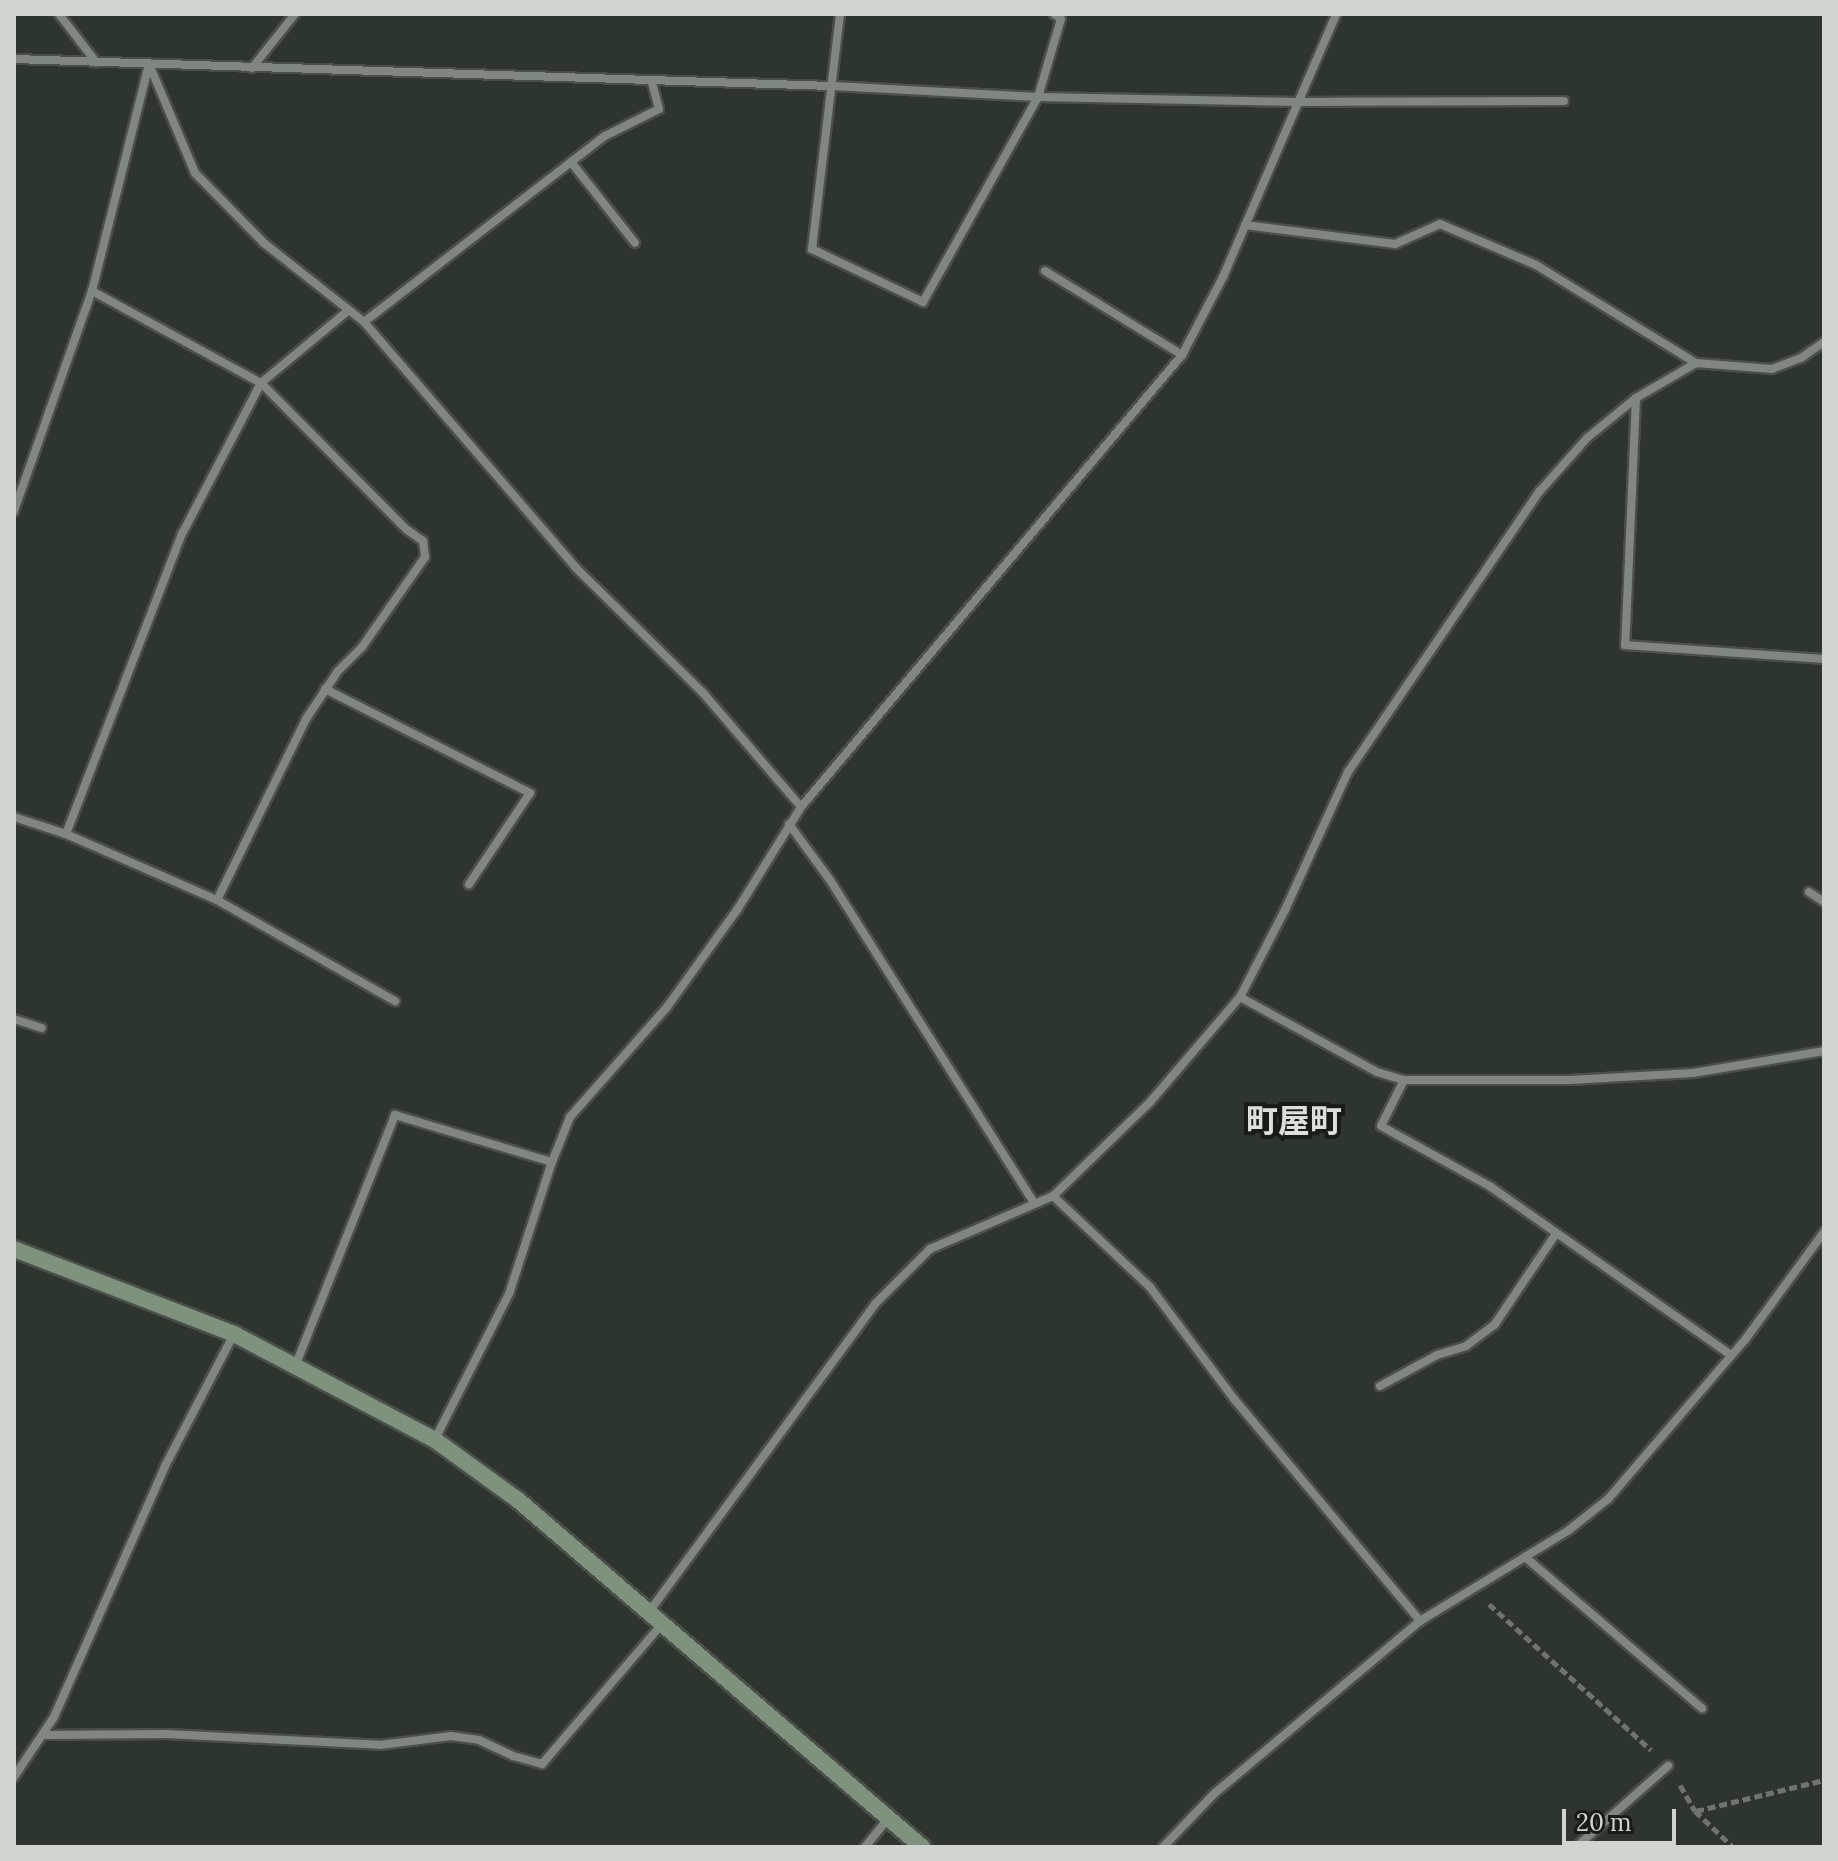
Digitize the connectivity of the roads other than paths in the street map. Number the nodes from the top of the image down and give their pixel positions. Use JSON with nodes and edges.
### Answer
{"nodes":[{"id":1,"x":59,"y":14,"type":"edge"},
{"id":2,"x":295,"y":14,"type":"edge"},
{"id":3,"x":840,"y":14,"type":"edge"},
{"id":4,"x":1054,"y":14,"type":"edge"},
{"id":5,"x":1336,"y":14,"type":"edge"},
{"id":6,"x":14,"y":59,"type":"edge"},
{"id":7,"x":96,"y":62,"type":"junction"},
{"id":8,"x":149,"y":64,"type":"junction"},
{"id":9,"x":252,"y":68,"type":"junction"},
{"id":10,"x":651,"y":80,"type":"junction"},
{"id":11,"x":833,"y":86,"type":"junction"},
{"id":12,"x":1038,"y":97,"type":"junction"},
{"id":13,"x":1564,"y":101,"type":"dead end"},
{"id":14,"x":1298,"y":102,"type":"junction"},
{"id":15,"x":571,"y":162,"type":"junction"},
{"id":16,"x":1245,"y":225,"type":"junction"},
{"id":17,"x":635,"y":243,"type":"dead end"},
{"id":18,"x":1045,"y":271,"type":"dead end"},
{"id":19,"x":92,"y":291,"type":"junction"},
{"id":20,"x":349,"y":310,"type":"junction"},
{"id":21,"x":364,"y":322,"type":"junction"},
{"id":22,"x":1824,"y":342,"type":"edge"},
{"id":23,"x":1182,"y":355,"type":"junction"},
{"id":24,"x":1696,"y":363,"type":"junction"},
{"id":25,"x":261,"y":383,"type":"junction"},
{"id":26,"x":1636,"y":398,"type":"junction"},
{"id":27,"x":14,"y":511,"type":"edge"},
{"id":28,"x":1824,"y":659,"type":"edge"},
{"id":29,"x":325,"y":689,"type":"junction"},
{"id":30,"x":801,"y":807,"type":"junction"},
{"id":31,"x":14,"y":817,"type":"edge"},
{"id":32,"x":789,"y":824,"type":"junction"},
{"id":33,"x":66,"y":834,"type":"junction"},
{"id":34,"x":469,"y":884,"type":"dead end"},
{"id":35,"x":1809,"y":892,"type":"dead end"},
{"id":36,"x":217,"y":900,"type":"junction"},
{"id":37,"x":1824,"y":902,"type":"edge"},
{"id":38,"x":1240,"y":997,"type":"junction"},
{"id":39,"x":395,"y":1001,"type":"dead end"},
{"id":40,"x":14,"y":1019,"type":"edge"},
{"id":41,"x":42,"y":1028,"type":"dead end"},
{"id":42,"x":1824,"y":1051,"type":"edge"},
{"id":43,"x":1404,"y":1080,"type":"junction"},
{"id":44,"x":552,"y":1162,"type":"junction"},
{"id":45,"x":1053,"y":1196,"type":"junction"},
{"id":46,"x":1035,"y":1204,"type":"junction"},
{"id":47,"x":1824,"y":1232,"type":"edge"},
{"id":48,"x":1555,"y":1235,"type":"junction"},
{"id":49,"x":14,"y":1249,"type":"edge"},
{"id":50,"x":234,"y":1334,"type":"junction"},
{"id":51,"x":1731,"y":1355,"type":"junction"},
{"id":52,"x":296,"y":1364,"type":"junction"},
{"id":53,"x":1380,"y":1386,"type":"dead end"},
{"id":54,"x":435,"y":1440,"type":"junction"},
{"id":55,"x":1525,"y":1557,"type":"junction"},
{"id":56,"x":649,"y":1612,"type":"junction"},
{"id":57,"x":1420,"y":1621,"type":"junction"},
{"id":58,"x":662,"y":1624,"type":"junction"},
{"id":59,"x":1702,"y":1708,"type":"dead end"},
{"id":60,"x":44,"y":1735,"type":"junction"},
{"id":61,"x":1668,"y":1766,"type":"road end"},
{"id":62,"x":14,"y":1777,"type":"edge"},
{"id":63,"x":889,"y":1818,"type":"junction"},
{"id":64,"x":865,"y":1847,"type":"edge"},
{"id":65,"x":922,"y":1847,"type":"edge"},
{"id":66,"x":1163,"y":1847,"type":"edge"},
{"id":67,"x":1576,"y":1847,"type":"edge"}],
"edges":[{"from":1,"to":7,"type":"street"},
{"from":2,"to":9,"type":"street"},
{"from":3,"to":11,"type":"street"},
{"from":4,"to":12,"type":"street"},
{"from":5,"to":14,"type":"street"},
{"from":6,"to":7,"type":"street"},
{"from":7,"to":8,"type":"street"},
{"from":8,"to":9,"type":"street"},
{"from":8,"to":19,"type":"street"},
{"from":8,"to":20,"type":"street"},
{"from":9,"to":10,"type":"street"},
{"from":10,"to":11,"type":"street"},
{"from":10,"to":15,"type":"street"},
{"from":11,"to":12,"type":"street"},
{"from":11,"to":12,"type":"street"},
{"from":12,"to":14,"type":"street"},
{"from":13,"to":14,"type":"street"},
{"from":14,"to":16,"type":"street"},
{"from":15,"to":17,"type":"street"},
{"from":15,"to":21,"type":"street"},
{"from":16,"to":23,"type":"street"},
{"from":16,"to":24,"type":"street"},
{"from":18,"to":23,"type":"street"},
{"from":19,"to":25,"type":"street"},
{"from":19,"to":27,"type":"street"},
{"from":20,"to":21,"type":"street"},
{"from":20,"to":25,"type":"street"},
{"from":21,"to":30,"type":"street"},
{"from":22,"to":24,"type":"street"},
{"from":23,"to":30,"type":"street"},
{"from":24,"to":26,"type":"street"},
{"from":25,"to":29,"type":"street"},
{"from":25,"to":33,"type":"street"},
{"from":26,"to":28,"type":"street"},
{"from":26,"to":38,"type":"street"},
{"from":29,"to":34,"type":"street"},
{"from":29,"to":36,"type":"street"},
{"from":30,"to":32,"type":"street"},
{"from":31,"to":33,"type":"street"},
{"from":32,"to":44,"type":"street"},
{"from":32,"to":46,"type":"street"},
{"from":33,"to":36,"type":"street"},
{"from":35,"to":37,"type":"street"},
{"from":36,"to":39,"type":"street"},
{"from":38,"to":43,"type":"street"},
{"from":38,"to":45,"type":"street"},
{"from":40,"to":41,"type":"street"},
{"from":42,"to":43,"type":"street"},
{"from":43,"to":48,"type":"street"},
{"from":44,"to":52,"type":"street"},
{"from":44,"to":54,"type":"street"},
{"from":45,"to":46,"type":"street"},
{"from":45,"to":57,"type":"street"},
{"from":46,"to":56,"type":"street"},
{"from":47,"to":51,"type":"street"},
{"from":48,"to":51,"type":"street"},
{"from":48,"to":53,"type":"street"},
{"from":49,"to":50,"type":"street"},
{"from":50,"to":52,"type":"street"},
{"from":50,"to":60,"type":"street"},
{"from":51,"to":55,"type":"street"},
{"from":52,"to":54,"type":"street"},
{"from":54,"to":56,"type":"street"},
{"from":55,"to":57,"type":"street"},
{"from":55,"to":59,"type":"street"},
{"from":56,"to":58,"type":"street"},
{"from":57,"to":66,"type":"street"},
{"from":58,"to":60,"type":"street"},
{"from":58,"to":63,"type":"street"},
{"from":60,"to":62,"type":"street"},
{"from":61,"to":67,"type":"street"},
{"from":63,"to":64,"type":"street"},
{"from":63,"to":65,"type":"street"}]}
